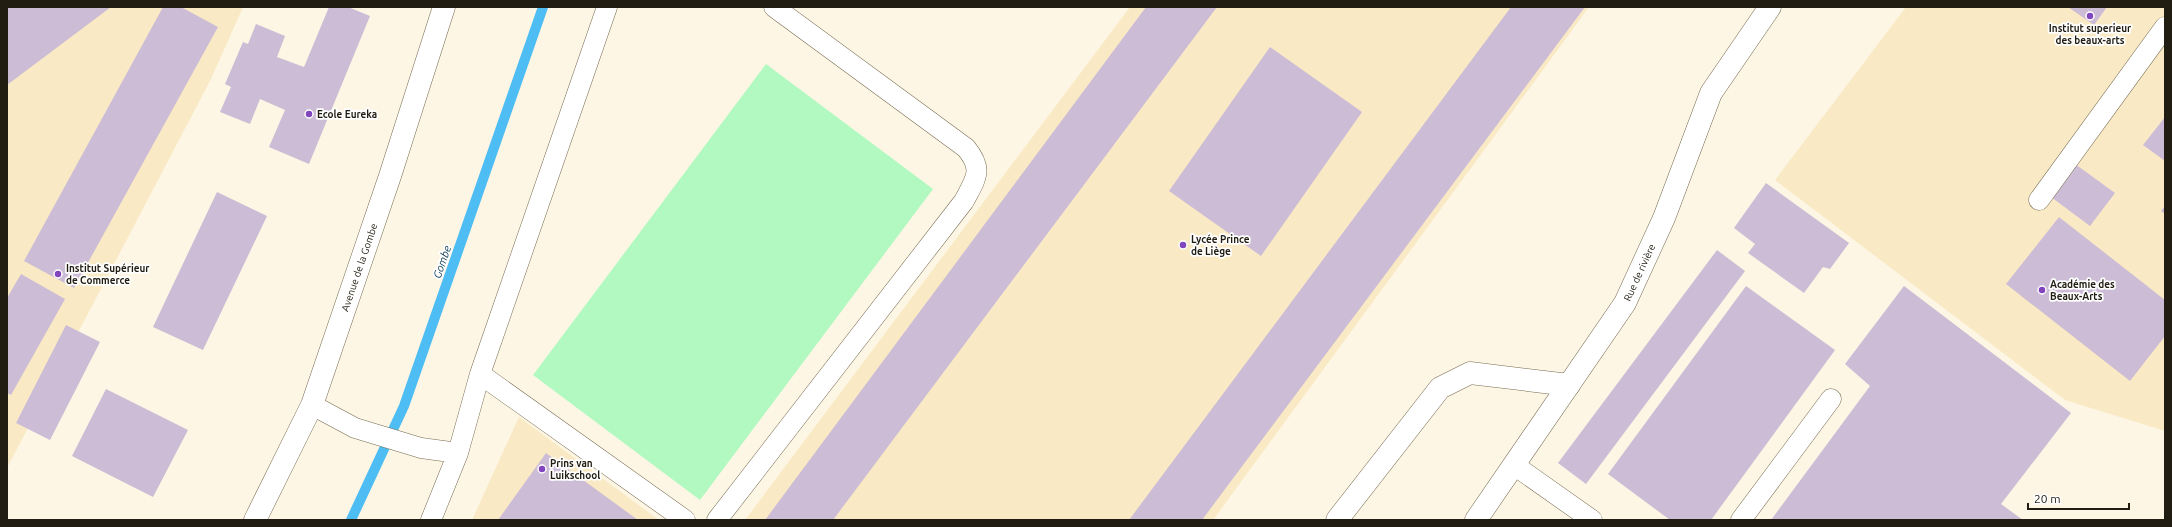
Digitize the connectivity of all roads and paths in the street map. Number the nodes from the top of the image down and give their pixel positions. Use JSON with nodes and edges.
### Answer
{"nodes":[{"id":1,"x":444,"y":7,"type":"edge"},
{"id":2,"x":607,"y":7,"type":"edge"},
{"id":3,"x":774,"y":7,"type":"edge"},
{"id":4,"x":1770,"y":7,"type":"edge"},
{"id":5,"x":2165,"y":27,"type":"edge"},
{"id":6,"x":2039,"y":200,"type":"dead end"},
{"id":7,"x":480,"y":374,"type":"junction"},
{"id":8,"x":1569,"y":385,"type":"junction"},
{"id":9,"x":1832,"y":399,"type":"dead end"},
{"id":10,"x":312,"y":405,"type":"junction"},
{"id":11,"x":458,"y":453,"type":"junction"},
{"id":12,"x":1514,"y":465,"type":"junction"},
{"id":13,"x":255,"y":520,"type":"edge"},
{"id":14,"x":431,"y":520,"type":"edge"},
{"id":15,"x":685,"y":520,"type":"edge"},
{"id":16,"x":717,"y":520,"type":"edge"},
{"id":17,"x":1337,"y":520,"type":"edge"},
{"id":18,"x":1476,"y":520,"type":"edge"},
{"id":19,"x":1592,"y":520,"type":"edge"},
{"id":20,"x":1741,"y":520,"type":"edge"}],
"edges":[{"from":1,"to":10,"type":"street","name":"Avenue de la Gombe"},
{"from":2,"to":7,"type":"lane"},
{"from":3,"to":16,"type":"lane"},
{"from":4,"to":8,"type":"street","name":"Rue de rivière"},
{"from":5,"to":6,"type":"lane"},
{"from":7,"to":11,"type":"lane"},
{"from":7,"to":15,"type":"lane"},
{"from":8,"to":12,"type":"street","name":"Rue de rivière"},
{"from":8,"to":17,"type":"street"},
{"from":9,"to":20,"type":"lane"},
{"from":10,"to":11,"type":"lane"},
{"from":10,"to":13,"type":"street","name":"Avenue de la Gombe"},
{"from":11,"to":14,"type":"lane"},
{"from":12,"to":18,"type":"street","name":"Rue de rivière"},
{"from":12,"to":19,"type":"lane"}]}
